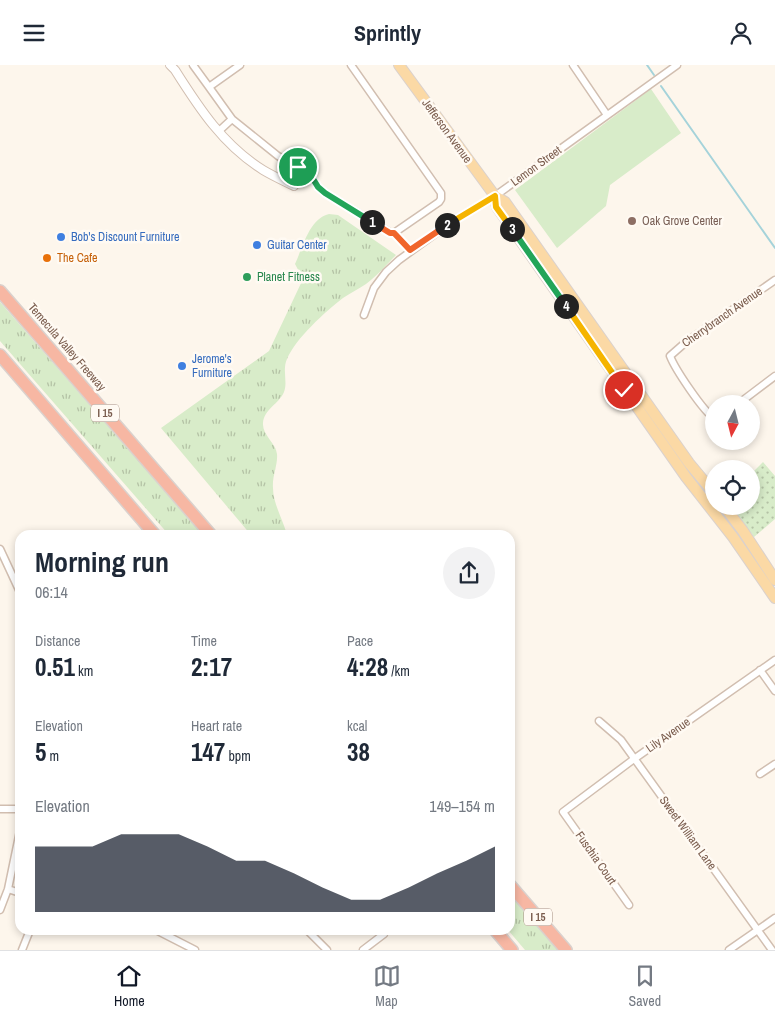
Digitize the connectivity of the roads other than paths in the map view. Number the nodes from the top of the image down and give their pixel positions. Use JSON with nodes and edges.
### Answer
{"nodes":[{"id":1,"x":170,"y":65,"type":"edge"},
{"id":2,"x":193,"y":65,"type":"edge"},
{"id":3,"x":240,"y":65,"type":"edge"},
{"id":4,"x":351,"y":65,"type":"edge"},
{"id":5,"x":400,"y":65,"type":"edge"},
{"id":6,"x":573,"y":65,"type":"edge"},
{"id":7,"x":677,"y":65,"type":"edge"},
{"id":8,"x":209,"y":87,"type":"junction"},
{"id":9,"x":608,"y":115,"type":"junction"},
{"id":10,"x":232,"y":119,"type":"junction"},
{"id":11,"x":219,"y":131,"type":"junction"},
{"id":12,"x":294,"y":186,"type":"dead end"},
{"id":13,"x":495,"y":196,"type":"junction"},
{"id":14,"x":394,"y":233,"type":"junction"},
{"id":15,"x":410,"y":250,"type":"junction"},
{"id":16,"x":775,"y":280,"type":"edge"},
{"id":17,"x":0,"y":291,"type":"edge"},
{"id":18,"x":364,"y":315,"type":"dead end"},
{"id":19,"x":0,"y":355,"type":"edge"},
{"id":20,"x":775,"y":377,"type":"edge"},
{"id":21,"x":624,"y":390,"type":"junction"},
{"id":22,"x":750,"y":395,"type":"edge"},
{"id":23,"x":705,"y":411,"type":"edge"},
{"id":24,"x":689,"y":463,"type":"junction"},
{"id":25,"x":705,"y":482,"type":"edge"},
{"id":26,"x":731,"y":515,"type":"edge"},
{"id":27,"x":151,"y":530,"type":"edge"},
{"id":28,"x":207,"y":530,"type":"edge"},
{"id":29,"x":0,"y":549,"type":"edge"},
{"id":30,"x":775,"y":580,"type":"edge"},
{"id":31,"x":15,"y":581,"type":"edge"},
{"id":32,"x":775,"y":598,"type":"edge"},
{"id":33,"x":775,"y":661,"type":"edge"},
{"id":34,"x":760,"y":670,"type":"junction"},
{"id":35,"x":775,"y":691,"type":"edge"},
{"id":36,"x":599,"y":721,"type":"dead end"},
{"id":37,"x":634,"y":759,"type":"junction"},
{"id":38,"x":775,"y":764,"type":"edge"},
{"id":39,"x":760,"y":774,"type":"dead end"},
{"id":40,"x":0,"y":809,"type":"edge"},
{"id":41,"x":15,"y":809,"type":"edge"},
{"id":42,"x":563,"y":812,"type":"joint"},
{"id":43,"x":15,"y":855,"type":"edge"},
{"id":44,"x":8,"y":889,"type":"junction"},
{"id":45,"x":15,"y":891,"type":"edge"},
{"id":46,"x":515,"y":891,"type":"edge"},
{"id":47,"x":629,"y":905,"type":"dead end"},
{"id":48,"x":0,"y":910,"type":"edge"},
{"id":49,"x":775,"y":918,"type":"edge"},
{"id":50,"x":758,"y":930,"type":"junction"},
{"id":51,"x":28,"y":935,"type":"edge"},
{"id":52,"x":166,"y":935,"type":"edge"},
{"id":53,"x":312,"y":935,"type":"edge"},
{"id":54,"x":383,"y":935,"type":"edge"},
{"id":55,"x":499,"y":935,"type":"edge"},
{"id":56,"x":22,"y":950,"type":"edge"},
{"id":57,"x":195,"y":950,"type":"edge"},
{"id":58,"x":327,"y":950,"type":"edge"},
{"id":59,"x":363,"y":950,"type":"edge"},
{"id":60,"x":512,"y":950,"type":"edge"},
{"id":61,"x":566,"y":950,"type":"edge"},
{"id":62,"x":729,"y":950,"type":"edge"},
{"id":63,"x":772,"y":950,"type":"edge"}],
"edges":[{"from":1,"to":11,"type":"street"},
{"from":2,"to":8,"type":"street"},
{"from":3,"to":8,"type":"street"},
{"from":4,"to":14,"type":"street"},
{"from":5,"to":13,"type":"main road","name":"Jefferson Avenue"},
{"from":6,"to":9,"type":"street"},
{"from":7,"to":9,"type":"street","name":"Lemon Street"},
{"from":8,"to":10,"type":"street"},
{"from":9,"to":13,"type":"street","name":"Lemon Street"},
{"from":10,"to":11,"type":"street"},
{"from":10,"to":14,"type":"street"},
{"from":11,"to":12,"type":"street"},
{"from":13,"to":15,"type":"street","name":"Lemon Street"},
{"from":13,"to":21,"type":"main road","name":"Jefferson Avenue"},
{"from":13,"to":24,"type":"main road","name":"Jefferson Avenue"},
{"from":14,"to":15,"type":"street"},
{"from":15,"to":18,"type":"street","name":"Lemon Street"},
{"from":16,"to":23,"type":"street","name":"Cherrybranch Avenue"},
{"from":17,"to":28,"type":"highway","name":"Temecula Valley Freeway","number":"I 15"},
{"from":19,"to":27,"type":"highway"},
{"from":20,"to":22,"type":"street"},
{"from":21,"to":24,"type":"main road"},
{"from":21,"to":32,"type":"main road","name":"Jefferson Avenue"},
{"from":24,"to":25,"type":"main road","name":"Jefferson Avenue"},
{"from":26,"to":30,"type":"main road"},
{"from":29,"to":31,"type":"street"},
{"from":33,"to":34,"type":"street","name":"Lily Avenue"},
{"from":34,"to":35,"type":"street"},
{"from":34,"to":37,"type":"street","name":"Lily Avenue"},
{"from":36,"to":37,"type":"street","name":"Sweet William Lane"},
{"from":37,"to":42,"type":"street","name":"Lily Avenue"},
{"from":37,"to":50,"type":"street","name":"Sweet William Lane"},
{"from":38,"to":39,"type":"street"},
{"from":40,"to":41,"type":"street"},
{"from":42,"to":47,"type":"street","name":"Fuschia Court"},
{"from":43,"to":44,"type":"street"},
{"from":44,"to":45,"type":"street"},
{"from":44,"to":48,"type":"street"},
{"from":46,"to":61,"type":"highway","number":"I 15"},
{"from":49,"to":50,"type":"street"},
{"from":50,"to":62,"type":"street"},
{"from":50,"to":63,"type":"street","name":"Sweet William Lane"},
{"from":51,"to":56,"type":"street"},
{"from":52,"to":57,"type":"street"},
{"from":53,"to":58,"type":"street"},
{"from":54,"to":59,"type":"street"},
{"from":55,"to":60,"type":"highway"}]}
